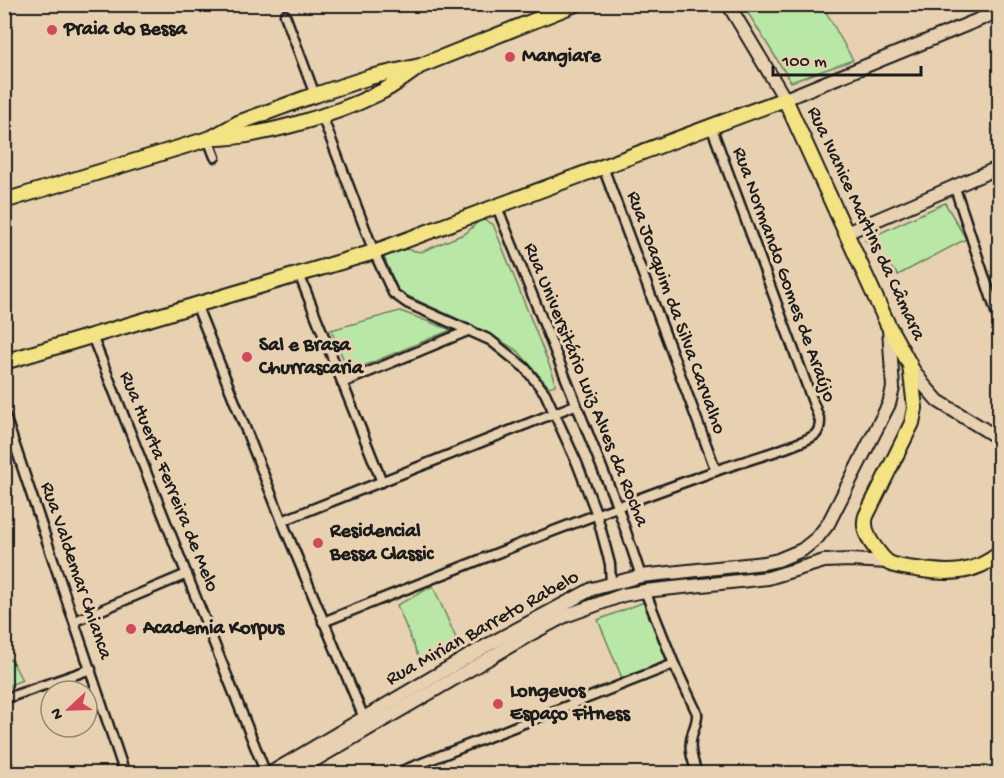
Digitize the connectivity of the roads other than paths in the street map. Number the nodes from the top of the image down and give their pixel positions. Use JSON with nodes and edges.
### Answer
{"nodes":[{"id":1,"x":576,"y":4,"type":"edge"},
{"id":2,"x":728,"y":4,"type":"edge"},
{"id":3,"x":999,"y":11,"type":"edge"},
{"id":4,"x":285,"y":15,"type":"dead end"},
{"id":5,"x":420,"y":66,"type":"junction"},
{"id":6,"x":315,"y":95,"type":"junction"},
{"id":7,"x":785,"y":99,"type":"junction"},
{"id":8,"x":322,"y":116,"type":"junction"},
{"id":9,"x":711,"y":126,"type":"junction"},
{"id":10,"x":210,"y":139,"type":"junction"},
{"id":11,"x":215,"y":157,"type":"dead end"},
{"id":12,"x":999,"y":166,"type":"edge"},
{"id":13,"x":603,"y":167,"type":"junction"},
{"id":14,"x":954,"y":185,"type":"junction"},
{"id":15,"x":4,"y":201,"type":"edge"},
{"id":16,"x":497,"y":207,"type":"junction"},
{"id":17,"x":846,"y":233,"type":"junction"},
{"id":18,"x":374,"y":252,"type":"junction"},
{"id":19,"x":298,"y":274,"type":"junction"},
{"id":20,"x":196,"y":304,"type":"junction"},
{"id":21,"x":999,"y":324,"type":"edge"},
{"id":22,"x":888,"y":325,"type":"junction"},
{"id":23,"x":470,"y":330,"type":"junction"},
{"id":24,"x":92,"y":336,"type":"junction"},
{"id":25,"x":4,"y":362,"type":"edge"},
{"id":26,"x":910,"y":365,"type":"junction"},
{"id":27,"x":342,"y":383,"type":"junction"},
{"id":28,"x":575,"y":405,"type":"junction"},
{"id":29,"x":4,"y":413,"type":"edge"},
{"id":30,"x":555,"y":413,"type":"junction"},
{"id":31,"x":999,"y":439,"type":"edge"},
{"id":32,"x":716,"y":471,"type":"junction"},
{"id":33,"x":382,"y":482,"type":"junction"},
{"id":34,"x":618,"y":508,"type":"junction"},
{"id":35,"x":597,"y":515,"type":"junction"},
{"id":36,"x":282,"y":521,"type":"junction"},
{"id":37,"x":999,"y":553,"type":"edge"},
{"id":38,"x":888,"y":562,"type":"junction"},
{"id":39,"x":187,"y":574,"type":"junction"},
{"id":40,"x":641,"y":576,"type":"junction"},
{"id":41,"x":611,"y":583,"type":"junction"},
{"id":42,"x":645,"y":591,"type":"junction"},
{"id":43,"x":75,"y":621,"type":"junction"},
{"id":44,"x":323,"y":622,"type":"junction"},
{"id":45,"x":674,"y":664,"type":"junction"},
{"id":46,"x":91,"y":669,"type":"junction"},
{"id":47,"x":4,"y":699,"type":"edge"},
{"id":48,"x":364,"y":718,"type":"junction"},
{"id":49,"x":4,"y":758,"type":"edge"},
{"id":50,"x":10,"y":774,"type":"edge"},
{"id":51,"x":125,"y":774,"type":"edge"},
{"id":52,"x":268,"y":774,"type":"edge"},
{"id":53,"x":291,"y":774,"type":"edge"},
{"id":54,"x":394,"y":774,"type":"edge"},
{"id":55,"x":697,"y":774,"type":"edge"}],
"edges":[{"from":1,"to":5,"type":"main road"},
{"from":2,"to":7,"type":"main road"},
{"from":3,"to":7,"type":"main road"},
{"from":4,"to":6,"type":"street"},
{"from":5,"to":6,"type":"main road"},
{"from":5,"to":8,"type":"main road"},
{"from":6,"to":10,"type":"main road"},
{"from":7,"to":9,"type":"main road"},
{"from":7,"to":17,"type":"main road","name":"Rua Ivanice Martins da Câmara"},
{"from":8,"to":10,"type":"main road"},
{"from":8,"to":18,"type":"street"},
{"from":9,"to":13,"type":"main road"},
{"from":9,"to":32,"type":"street","name":"Rua Normando Gomes de Araújo"},
{"from":10,"to":11,"type":"street"},
{"from":10,"to":15,"type":"main road"},
{"from":12,"to":14,"type":"main road"},
{"from":13,"to":16,"type":"main road"},
{"from":13,"to":32,"type":"street","name":"Rua Joaquim da Silva Carvalho"},
{"from":14,"to":17,"type":"main road"},
{"from":14,"to":21,"type":"street"},
{"from":16,"to":18,"type":"main road"},
{"from":16,"to":28,"type":"street","name":"Rua Universitário Luiz Alves da Rocha"},
{"from":17,"to":22,"type":"main road","name":"Rua Ivanice Martins da Câmara"},
{"from":18,"to":19,"type":"main road"},
{"from":18,"to":23,"type":"street"},
{"from":19,"to":20,"type":"main road"},
{"from":19,"to":27,"type":"street"},
{"from":20,"to":24,"type":"main road"},
{"from":20,"to":36,"type":"street"},
{"from":22,"to":26,"type":"main road","name":"Rua Ivanice Martins da Câmara"},
{"from":22,"to":40,"type":"main road","name":"Rua Mirian Barreto Rabelo"},
{"from":23,"to":27,"type":"street"},
{"from":23,"to":30,"type":"street"},
{"from":24,"to":25,"type":"main road"},
{"from":24,"to":39,"type":"street","name":"Rua Huerta Ferreira de Melo"},
{"from":26,"to":31,"type":"main road","name":"Rua Ivanice Martins da Câmara"},
{"from":26,"to":38,"type":"main road","name":"Rua Ivanice Martins da Câmara"},
{"from":27,"to":33,"type":"street"},
{"from":28,"to":30,"type":"street"},
{"from":28,"to":34,"type":"street","name":"Rua Universitário Luiz Alves da Rocha"},
{"from":29,"to":43,"type":"street","name":"Rua Valdemar Chianca"},
{"from":30,"to":33,"type":"street"},
{"from":30,"to":35,"type":"street"},
{"from":32,"to":34,"type":"street"},
{"from":33,"to":36,"type":"street"},
{"from":34,"to":35,"type":"street"},
{"from":34,"to":40,"type":"street","name":"Rua Universitário Luiz Alves da Rocha"},
{"from":35,"to":41,"type":"street"},
{"from":35,"to":44,"type":"street"},
{"from":36,"to":44,"type":"street"},
{"from":37,"to":38,"type":"main road","name":"Rua Mirian Barreto Rabelo"},
{"from":38,"to":42,"type":"main road","name":"Rua Mirian Barreto Rabelo"},
{"from":39,"to":43,"type":"street"},
{"from":39,"to":52,"type":"street","name":"Rua Huerta Ferreira de Melo"},
{"from":40,"to":41,"type":"main road","name":"Rua Mirian Barreto Rabelo"},
{"from":41,"to":48,"type":"main road","name":"Rua Mirian Barreto Rabelo"},
{"from":42,"to":45,"type":"street"},
{"from":42,"to":53,"type":"main road","name":"Rua Mirian Barreto Rabelo"},
{"from":43,"to":46,"type":"street","name":"Rua Valdemar Chianca"},
{"from":44,"to":48,"type":"street"},
{"from":45,"to":54,"type":"street"},
{"from":45,"to":55,"type":"street"},
{"from":46,"to":47,"type":"street"},
{"from":46,"to":51,"type":"street","name":"Rua Valdemar Chianca"},
{"from":48,"to":52,"type":"main road","name":"Rua Mirian Barreto Rabelo"},
{"from":49,"to":50,"type":"street"}]}
